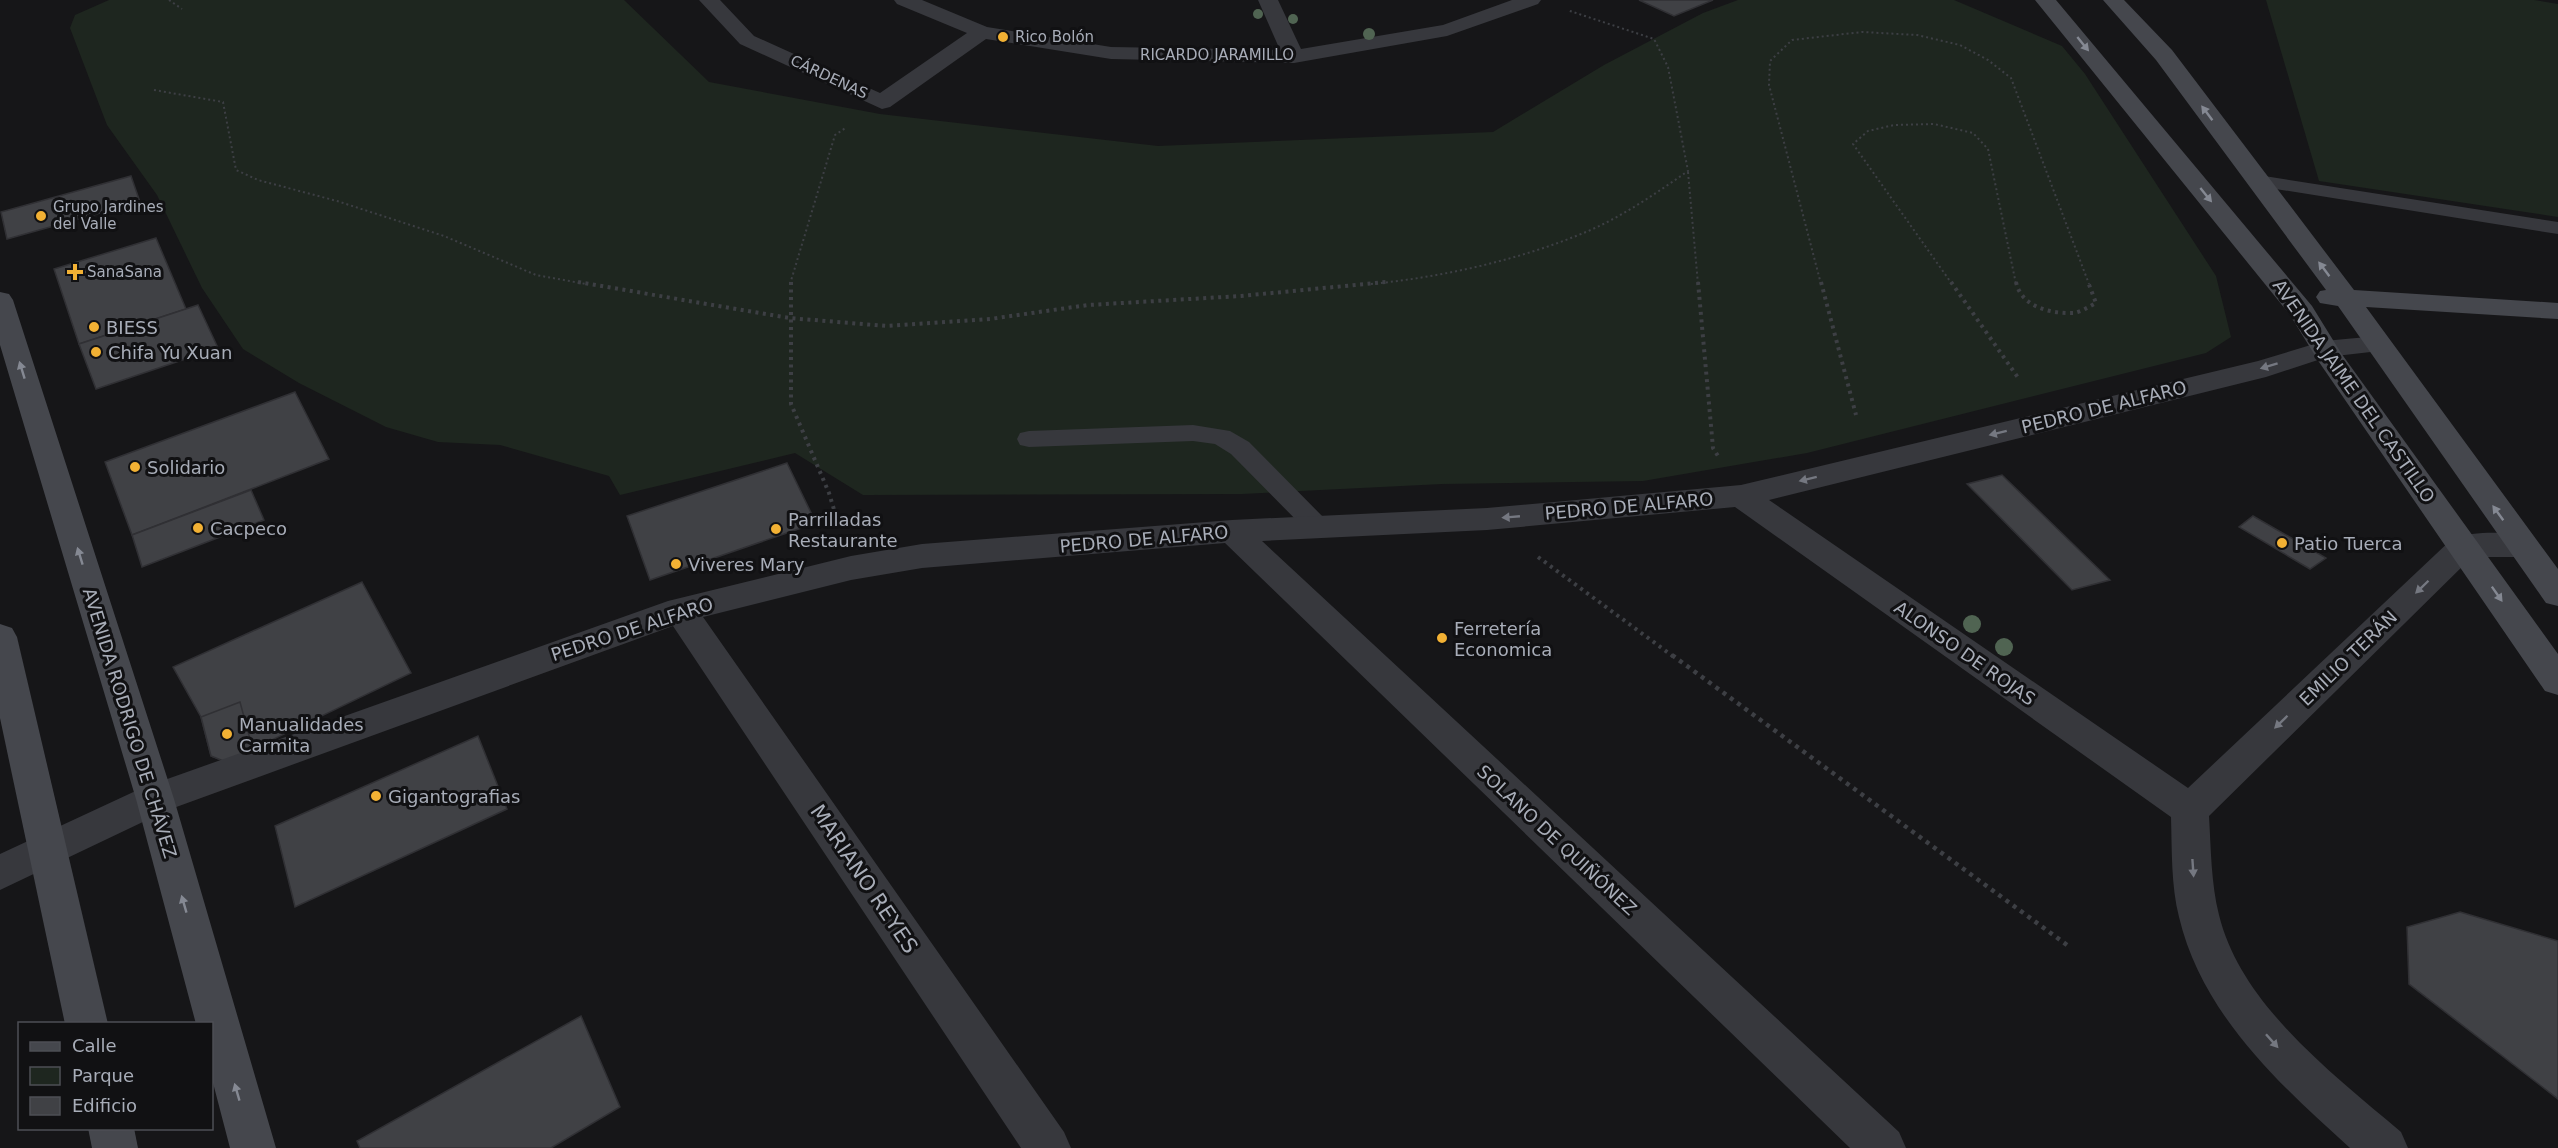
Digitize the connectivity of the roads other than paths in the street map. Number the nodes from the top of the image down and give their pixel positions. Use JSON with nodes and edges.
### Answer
{"nodes":[{"id":1,"x":709,"y":0,"type":"edge"},
{"id":2,"x":904,"y":0,"type":"edge"},
{"id":3,"x":1268,"y":0,"type":"edge"},
{"id":4,"x":1531,"y":0,"type":"edge"},
{"id":5,"x":2045,"y":0,"type":"edge"},
{"id":6,"x":2113,"y":0,"type":"edge"},
{"id":7,"x":982,"y":32,"type":"junction"},
{"id":8,"x":1294,"y":57,"type":"junction"},
{"id":9,"x":2258,"y":181,"type":"junction"},
{"id":10,"x":2558,"y":228,"type":"edge"},
{"id":11,"x":2288,"y":295,"type":"junction"},
{"id":12,"x":2345,"y":297,"type":"junction"},
{"id":13,"x":0,"y":300,"type":"edge"},
{"id":14,"x":2558,"y":310,"type":"edge"},
{"id":15,"x":2378,"y":344,"type":"junction"},
{"id":16,"x":2324,"y":349,"type":"junction"},
{"id":17,"x":1029,"y":439,"type":"dead end"},
{"id":18,"x":1741,"y":496,"type":"junction"},
{"id":19,"x":1318,"y":527,"type":"junction"},
{"id":20,"x":1232,"y":531,"type":"junction"},
{"id":21,"x":2464,"y":546,"type":"junction"},
{"id":22,"x":2522,"y":546,"type":"junction"},
{"id":23,"x":2558,"y":594,"type":"edge"},
{"id":24,"x":680,"y":609,"type":"junction"},
{"id":25,"x":0,"y":637,"type":"edge"},
{"id":26,"x":2558,"y":681,"type":"edge"},
{"id":27,"x":155,"y":800,"type":"junction"},
{"id":28,"x":2190,"y":810,"type":"junction"},
{"id":29,"x":48,"y":850,"type":"junction"},
{"id":30,"x":0,"y":873,"type":"edge"},
{"id":31,"x":87,"y":1022,"type":"edge"},
{"id":32,"x":111,"y":1130,"type":"edge"},
{"id":33,"x":115,"y":1148,"type":"edge"},
{"id":34,"x":253,"y":1148,"type":"edge"},
{"id":35,"x":1048,"y":1148,"type":"edge"},
{"id":36,"x":1883,"y":1148,"type":"edge"},
{"id":37,"x":2385,"y":1148,"type":"edge"}],
"edges":[{"from":1,"to":7,"type":"street","name":"CÁRDENAS"},
{"from":2,"to":7,"type":"street","name":"RICARDO JARAMILLO"},
{"from":3,"to":8,"type":"street"},
{"from":4,"to":8,"type":"street","name":"RICARDO JARAMILLO"},
{"from":5,"to":11,"type":"main road","name":"AVENIDA JAIME DEL CASTILLO","one_way":true},
{"from":9,"to":6,"type":"main road","one_way":true},
{"from":7,"to":8,"type":"street","name":"RICARDO JARAMILLO"},
{"from":9,"to":10,"type":"lane"},
{"from":12,"to":9,"type":"main road","one_way":true},
{"from":11,"to":12,"type":"main road"},
{"from":11,"to":16,"type":"main road","name":"AVENIDA JAIME DEL CASTILLO"},
{"from":12,"to":14,"type":"main road"},
{"from":12,"to":15,"type":"main road"},
{"from":27,"to":13,"type":"main road","name":"AVENIDA RODRIGO DE CHÁVEZ","one_way":true},
{"from":15,"to":16,"type":"street","name":"PEDRO DE ALFARO"},
{"from":22,"to":15,"type":"main road","one_way":true},
{"from":16,"to":18,"type":"street","name":"PEDRO DE ALFARO","one_way":true},
{"from":16,"to":21,"type":"main road","name":"AVENIDA JAIME DEL CASTILLO"},
{"from":17,"to":19,"type":"lane"},
{"from":18,"to":19,"type":"street","name":"PEDRO DE ALFARO","one_way":true},
{"from":18,"to":28,"type":"street","name":"ALONSO DE ROJAS"},
{"from":19,"to":20,"type":"street","name":"PEDRO DE ALFARO"},
{"from":20,"to":24,"type":"street","name":"PEDRO DE ALFARO"},
{"from":20,"to":36,"type":"street","name":"SOLANO DE QUIÑÓNEZ"},
{"from":21,"to":22,"type":"street"},
{"from":21,"to":26,"type":"main road","name":"AVENIDA JAIME DEL CASTILLO","one_way":true},
{"from":21,"to":28,"type":"street","name":"EMILIO TERÁN","one_way":true},
{"from":22,"to":23,"type":"main road"},
{"from":24,"to":27,"type":"street","name":"PEDRO DE ALFARO"},
{"from":24,"to":35,"type":"street","name":"MARIANO REYES"},
{"from":25,"to":29,"type":"main road"},
{"from":27,"to":29,"type":"street","name":"PEDRO DE ALFARO"},
{"from":34,"to":27,"type":"main road","name":"AVENIDA RODRIGO DE CHÁVEZ","one_way":true},
{"from":28,"to":37,"type":"street","one_way":true},
{"from":29,"to":30,"type":"street","name":"PEDRO DE ALFARO"},
{"from":29,"to":31,"type":"main road"},
{"from":32,"to":33,"type":"main road"}]}
